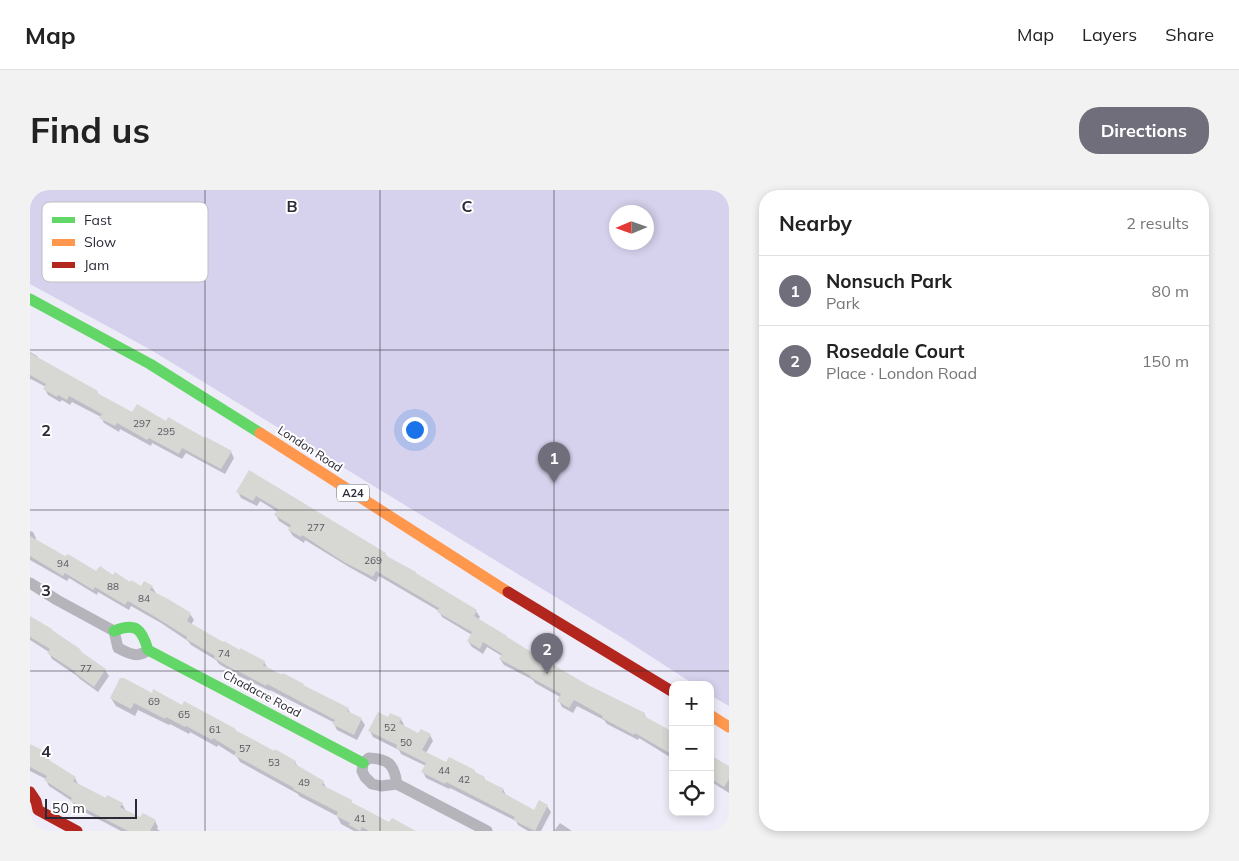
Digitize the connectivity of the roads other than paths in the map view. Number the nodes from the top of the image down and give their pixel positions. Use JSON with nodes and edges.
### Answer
{"nodes":[{"id":1,"x":30,"y":299,"type":"edge"},
{"id":2,"x":30,"y":583,"type":"edge"},
{"id":3,"x":114,"y":631,"type":"junction"},
{"id":4,"x":148,"y":650,"type":"junction"},
{"id":5,"x":669,"y":690,"type":"edge"},
{"id":6,"x":714,"y":718,"type":"edge"},
{"id":7,"x":729,"y":727,"type":"edge"},
{"id":8,"x":363,"y":763,"type":"junction"},
{"id":9,"x":397,"y":784,"type":"junction"},
{"id":10,"x":30,"y":792,"type":"edge"},
{"id":11,"x":34,"y":813,"type":"edge"},
{"id":12,"x":77,"y":831,"type":"edge"},
{"id":13,"x":487,"y":831,"type":"edge"}],
"edges":[{"from":1,"to":5,"type":"main road","name":"London Road","number":"A24"},
{"from":2,"to":3,"type":"street"},
{"from":3,"to":4,"type":"main road"},
{"from":3,"to":4,"type":"street"},
{"from":4,"to":8,"type":"main road","name":"Chadacre Road"},
{"from":6,"to":7,"type":"main road"},
{"from":8,"to":9,"type":"street"},
{"from":8,"to":9,"type":"street"},
{"from":9,"to":13,"type":"street"},
{"from":10,"to":11,"type":"main road"},
{"from":11,"to":12,"type":"main road"}]}
